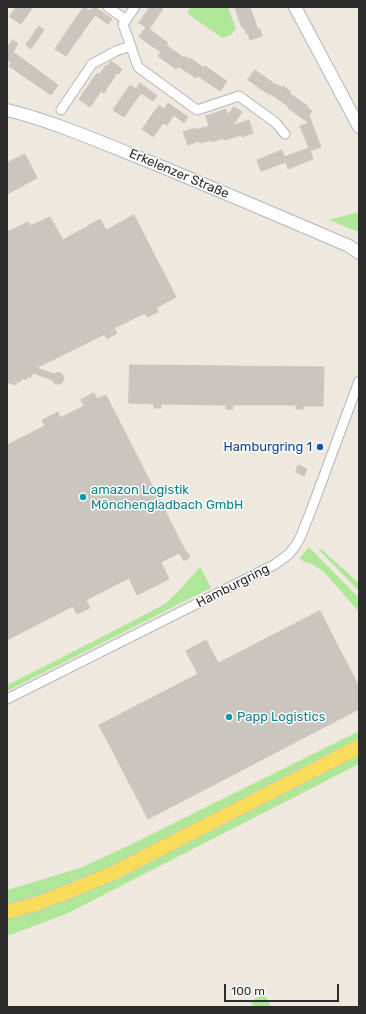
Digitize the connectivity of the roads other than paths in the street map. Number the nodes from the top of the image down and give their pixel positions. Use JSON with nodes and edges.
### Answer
{"nodes":[{"id":1,"x":108,"y":7,"type":"edge"},
{"id":2,"x":135,"y":7,"type":"edge"},
{"id":3,"x":295,"y":7,"type":"edge"},
{"id":4,"x":126,"y":20,"type":"junction"},
{"id":5,"x":130,"y":46,"type":"junction"},
{"id":6,"x":7,"y":110,"type":"edge"},
{"id":7,"x":61,"y":110,"type":"dead end"},
{"id":8,"x":359,"y":127,"type":"edge"},
{"id":9,"x":284,"y":134,"type":"dead end"},
{"id":10,"x":354,"y":246,"type":"edge"},
{"id":11,"x":359,"y":253,"type":"edge"},
{"id":12,"x":359,"y":381,"type":"edge"},
{"id":13,"x":7,"y":699,"type":"edge"},
{"id":14,"x":359,"y":747,"type":"edge"},
{"id":15,"x":7,"y":912,"type":"edge"}],
"edges":[{"from":1,"to":4,"type":"street"},
{"from":2,"to":4,"type":"street"},
{"from":3,"to":8,"type":"street"},
{"from":4,"to":5,"type":"street"},
{"from":5,"to":7,"type":"street"},
{"from":5,"to":9,"type":"street"},
{"from":6,"to":10,"type":"street","name":"Erkelenzer Straße"},
{"from":10,"to":11,"type":"street","name":"Erkelenzer Straße"},
{"from":12,"to":13,"type":"street","name":"Hamburgring"},
{"from":14,"to":15,"type":"main road"}]}
